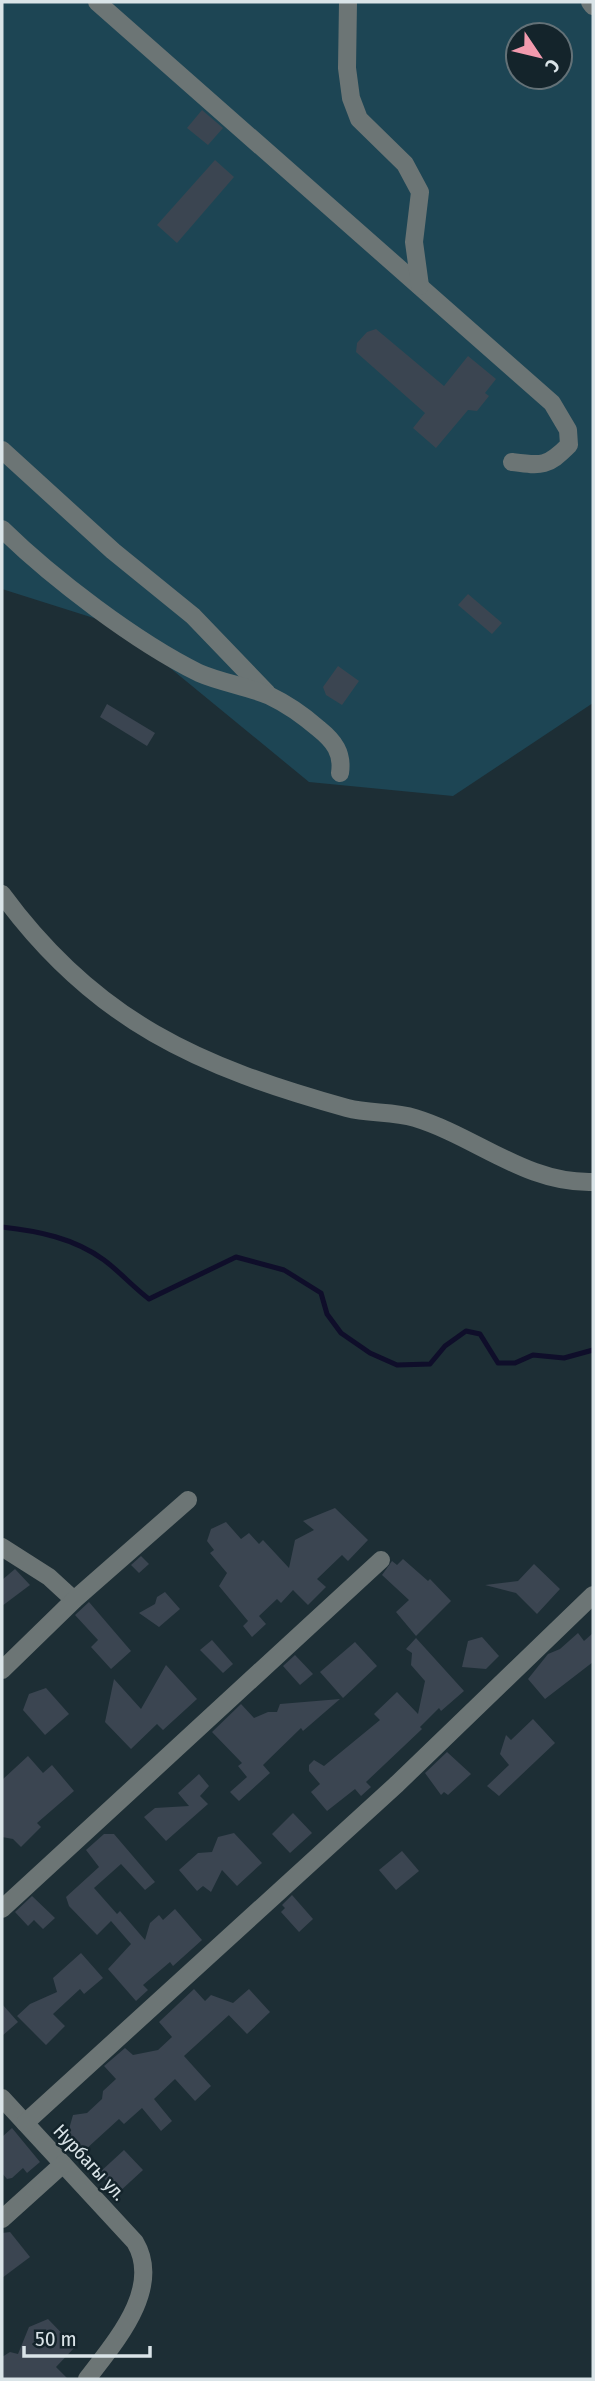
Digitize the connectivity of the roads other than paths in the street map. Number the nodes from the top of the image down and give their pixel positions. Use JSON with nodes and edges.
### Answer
{"nodes":[{"id":1,"x":348,"y":2,"type":"edge"},
{"id":2,"x":101,"y":3,"type":"edge"},
{"id":3,"x":420,"y":286,"type":"junction"},
{"id":4,"x":2,"y":450,"type":"edge"},
{"id":5,"x":512,"y":463,"type":"dead end"},
{"id":6,"x":2,"y":529,"type":"edge"},
{"id":7,"x":271,"y":697,"type":"junction"},
{"id":8,"x":340,"y":773,"type":"dead end"},
{"id":9,"x":2,"y":894,"type":"edge"},
{"id":10,"x":593,"y":1182,"type":"edge"},
{"id":11,"x":188,"y":1500,"type":"dead end"},
{"id":12,"x":2,"y":1547,"type":"edge"},
{"id":13,"x":381,"y":1560,"type":"dead end"},
{"id":14,"x":593,"y":1595,"type":"edge"},
{"id":15,"x":74,"y":1600,"type":"junction"},
{"id":16,"x":2,"y":1670,"type":"edge"},
{"id":17,"x":2,"y":1909,"type":"edge"},
{"id":18,"x":2,"y":2098,"type":"edge"},
{"id":19,"x":25,"y":2123,"type":"junction"},
{"id":20,"x":63,"y":2164,"type":"junction"},
{"id":21,"x":2,"y":2219,"type":"edge"},
{"id":22,"x":87,"y":2379,"type":"edge"}],
"edges":[{"from":1,"to":3,"type":"street"},
{"from":2,"to":3,"type":"street"},
{"from":3,"to":5,"type":"street"},
{"from":4,"to":7,"type":"street"},
{"from":6,"to":7,"type":"street"},
{"from":7,"to":8,"type":"street"},
{"from":9,"to":10,"type":"street"},
{"from":11,"to":15,"type":"street"},
{"from":12,"to":15,"type":"street"},
{"from":13,"to":17,"type":"street"},
{"from":14,"to":19,"type":"street"},
{"from":15,"to":16,"type":"street"},
{"from":18,"to":19,"type":"street","name":"Нурбагы ул."},
{"from":19,"to":20,"type":"street","name":"Нурбагы ул."},
{"from":20,"to":21,"type":"street"},
{"from":20,"to":22,"type":"street","name":"Нурбагы ул."}]}
